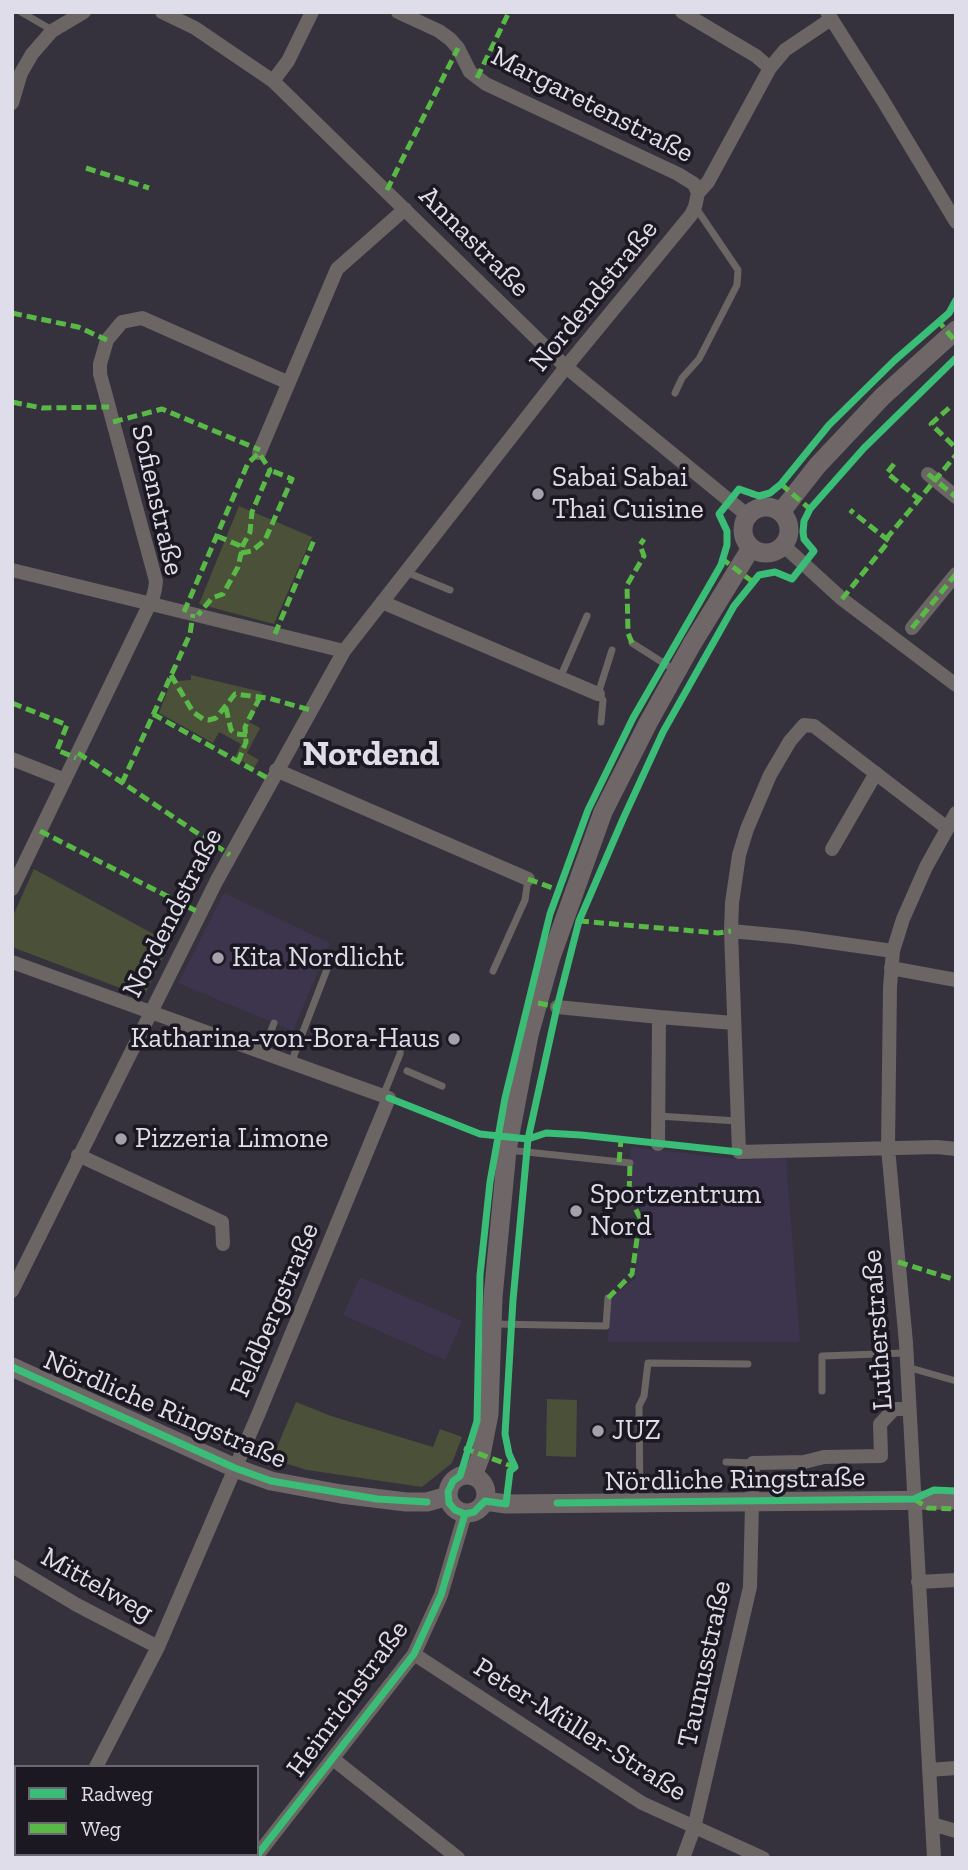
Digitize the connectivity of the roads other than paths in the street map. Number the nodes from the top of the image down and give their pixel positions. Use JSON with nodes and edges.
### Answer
{"nodes":[{"id":1,"x":21,"y":12,"type":"edge"},
{"id":2,"x":84,"y":12,"type":"edge"},
{"id":3,"x":162,"y":12,"type":"edge"},
{"id":4,"x":312,"y":12,"type":"edge"},
{"id":5,"x":398,"y":12,"type":"edge"},
{"id":6,"x":682,"y":12,"type":"edge"},
{"id":7,"x":829,"y":15,"type":"edge"},
{"id":8,"x":52,"y":31,"type":"junction"},
{"id":9,"x":770,"y":68,"type":"junction"},
{"id":10,"x":274,"y":81,"type":"junction"},
{"id":11,"x":12,"y":103,"type":"edge"},
{"id":12,"x":697,"y":200,"type":"junction"},
{"id":13,"x":405,"y":209,"type":"junction"},
{"id":14,"x":956,"y":222,"type":"edge"},
{"id":15,"x":956,"y":330,"type":"edge"},
{"id":16,"x":566,"y":368,"type":"junction"},
{"id":17,"x":289,"y":383,"type":"junction"},
{"id":18,"x":675,"y":393,"type":"dead end"},
{"id":19,"x":259,"y":453,"type":"dead end"},
{"id":20,"x":928,"y":474,"type":"dead end"},
{"id":21,"x":956,"y":497,"type":"edge"},
{"id":22,"x":781,"y":512,"type":"junction"},
{"id":23,"x":747,"y":515,"type":"junction"},
{"id":24,"x":783,"y":545,"type":"junction"},
{"id":25,"x":751,"y":548,"type":"junction"},
{"id":26,"x":12,"y":570,"type":"edge"},
{"id":27,"x":405,"y":572,"type":"junction"},
{"id":28,"x":954,"y":580,"type":"edge"},
{"id":29,"x":450,"y":590,"type":"dead end"},
{"id":30,"x":382,"y":602,"type":"junction"},
{"id":31,"x":150,"y":604,"type":"junction"},
{"id":32,"x":587,"y":616,"type":"dead end"},
{"id":33,"x":912,"y":628,"type":"dead end"},
{"id":34,"x":632,"y":643,"type":"dead end"},
{"id":35,"x":612,"y":650,"type":"dead end"},
{"id":36,"x":344,"y":651,"type":"junction"},
{"id":37,"x":677,"y":671,"type":"junction"},
{"id":38,"x":561,"y":678,"type":"junction"},
{"id":39,"x":956,"y":685,"type":"edge"},
{"id":40,"x":598,"y":694,"type":"junction"},
{"id":41,"x":601,"y":722,"type":"dead end"},
{"id":42,"x":12,"y":759,"type":"edge"},
{"id":43,"x":276,"y":770,"type":"junction"},
{"id":44,"x":876,"y":773,"type":"junction"},
{"id":45,"x":65,"y":780,"type":"junction"},
{"id":46,"x":956,"y":813,"type":"edge"},
{"id":47,"x":947,"y":828,"type":"junction"},
{"id":48,"x":832,"y":849,"type":"dead end"},
{"id":49,"x":528,"y":879,"type":"joint"},
{"id":50,"x":12,"y":889,"type":"edge"},
{"id":51,"x":731,"y":931,"type":"junction"},
{"id":52,"x":893,"y":951,"type":"junction"},
{"id":53,"x":12,"y":962,"type":"edge"},
{"id":54,"x":329,"y":964,"type":"dead end"},
{"id":55,"x":891,"y":968,"type":"junction"},
{"id":56,"x":494,"y":971,"type":"dead end"},
{"id":57,"x":956,"y":980,"type":"edge"},
{"id":58,"x":557,"y":1007,"type":"dead end"},
{"id":59,"x":149,"y":1012,"type":"junction"},
{"id":60,"x":659,"y":1017,"type":"junction"},
{"id":61,"x":274,"y":1023,"type":"dead end"},
{"id":62,"x":734,"y":1023,"type":"junction"},
{"id":63,"x":394,"y":1031,"type":"dead end"},
{"id":64,"x":263,"y":1053,"type":"junction"},
{"id":65,"x":291,"y":1063,"type":"junction"},
{"id":66,"x":407,"y":1071,"type":"dead end"},
{"id":67,"x":442,"y":1086,"type":"dead end"},
{"id":68,"x":386,"y":1097,"type":"junction"},
{"id":69,"x":658,"y":1116,"type":"junction"},
{"id":70,"x":738,"y":1121,"type":"junction"},
{"id":71,"x":658,"y":1144,"type":"dead end"},
{"id":72,"x":888,"y":1148,"type":"junction"},
{"id":73,"x":956,"y":1149,"type":"edge"},
{"id":74,"x":507,"y":1150,"type":"junction"},
{"id":75,"x":78,"y":1155,"type":"junction"},
{"id":76,"x":630,"y":1163,"type":"dead end"},
{"id":77,"x":223,"y":1244,"type":"dead end"},
{"id":78,"x":12,"y":1291,"type":"edge"},
{"id":79,"x":608,"y":1298,"type":"dead end"},
{"id":80,"x":492,"y":1324,"type":"junction"},
{"id":81,"x":906,"y":1360,"type":"junction"},
{"id":82,"x":748,"y":1364,"type":"dead end"},
{"id":83,"x":12,"y":1367,"type":"edge"},
{"id":84,"x":956,"y":1381,"type":"edge"},
{"id":85,"x":822,"y":1391,"type":"dead end"},
{"id":86,"x":909,"y":1409,"type":"junction"},
{"id":87,"x":726,"y":1462,"type":"dead end"},
{"id":88,"x":752,"y":1463,"type":"junction"},
{"id":89,"x":235,"y":1468,"type":"junction"},
{"id":90,"x":473,"y":1476,"type":"junction"},
{"id":91,"x":448,"y":1496,"type":"junction"},
{"id":92,"x":914,"y":1499,"type":"junction"},
{"id":93,"x":751,"y":1500,"type":"junction"},
{"id":94,"x":956,"y":1500,"type":"edge"},
{"id":95,"x":485,"y":1501,"type":"junction"},
{"id":96,"x":640,"y":1502,"type":"junction"},
{"id":97,"x":465,"y":1514,"type":"junction"},
{"id":98,"x":12,"y":1566,"type":"edge"},
{"id":99,"x":956,"y":1580,"type":"edge"},
{"id":100,"x":918,"y":1582,"type":"junction"},
{"id":101,"x":158,"y":1647,"type":"junction"},
{"id":102,"x":414,"y":1654,"type":"junction"},
{"id":103,"x":333,"y":1759,"type":"junction"},
{"id":104,"x":97,"y":1765,"type":"edge"},
{"id":105,"x":956,"y":1768,"type":"edge"},
{"id":106,"x":929,"y":1770,"type":"junction"},
{"id":107,"x":932,"y":1824,"type":"junction"},
{"id":108,"x":694,"y":1828,"type":"junction"},
{"id":109,"x":956,"y":1831,"type":"edge"},
{"id":110,"x":259,"y":1853,"type":"edge"},
{"id":111,"x":458,"y":1858,"type":"edge"},
{"id":112,"x":682,"y":1858,"type":"edge"},
{"id":113,"x":763,"y":1858,"type":"edge"},
{"id":114,"x":934,"y":1858,"type":"edge"}],
"edges":[{"from":1,"to":8,"type":"lane"},
{"from":2,"to":8,"type":"street"},
{"from":3,"to":10,"type":"street","name":"Annastraße"},
{"from":4,"to":10,"type":"street"},
{"from":5,"to":12,"type":"street","name":"Margaretenstraße"},
{"from":6,"to":9,"type":"street"},
{"from":7,"to":9,"type":"street","name":"Nordendstraße"},
{"from":7,"to":14,"type":"street"},
{"from":8,"to":11,"type":"street"},
{"from":9,"to":12,"type":"street","name":"Nordendstraße"},
{"from":10,"to":13,"type":"street","name":"Annastraße"},
{"from":12,"to":16,"type":"street","name":"Nordendstraße"},
{"from":12,"to":18,"type":"lane"},
{"from":13,"to":16,"type":"street","name":"Annastraße"},
{"from":13,"to":17,"type":"street"},
{"from":15,"to":22,"type":"street"},
{"from":16,"to":23,"type":"street","name":"Annastraße"},
{"from":16,"to":27,"type":"street","name":"Nordendstraße"},
{"from":17,"to":19,"type":"street"},
{"from":17,"to":31,"type":"street","name":"Sofienstraße"},
{"from":20,"to":21,"type":"street"},
{"from":22,"to":23,"type":"street"},
{"from":22,"to":24,"type":"street"},
{"from":23,"to":25,"type":"street"},
{"from":24,"to":25,"type":"street"},
{"from":24,"to":39,"type":"street"},
{"from":25,"to":37,"type":"street"},
{"from":26,"to":31,"type":"street"},
{"from":27,"to":29,"type":"lane"},
{"from":27,"to":30,"type":"street","name":"Nordendstraße"},
{"from":28,"to":33,"type":"street"},
{"from":30,"to":36,"type":"street","name":"Nordendstraße"},
{"from":30,"to":38,"type":"street"},
{"from":31,"to":36,"type":"street"},
{"from":31,"to":45,"type":"street","name":"Sofienstraße"},
{"from":32,"to":38,"type":"lane"},
{"from":34,"to":37,"type":"lane"},
{"from":35,"to":40,"type":"lane"},
{"from":36,"to":43,"type":"street","name":"Nordendstraße"},
{"from":37,"to":74,"type":"street"},
{"from":38,"to":40,"type":"street"},
{"from":40,"to":41,"type":"lane"},
{"from":42,"to":45,"type":"street"},
{"from":43,"to":49,"type":"street"},
{"from":43,"to":59,"type":"street","name":"Nordendstraße"},
{"from":44,"to":47,"type":"street"},
{"from":44,"to":48,"type":"street"},
{"from":44,"to":51,"type":"street"},
{"from":45,"to":50,"type":"street","name":"Sofienstraße"},
{"from":46,"to":47,"type":"street","name":"Lutherstraße"},
{"from":47,"to":52,"type":"street","name":"Lutherstraße"},
{"from":49,"to":56,"type":"lane"},
{"from":51,"to":52,"type":"street"},
{"from":51,"to":62,"type":"street"},
{"from":52,"to":55,"type":"street","name":"Lutherstraße"},
{"from":53,"to":59,"type":"street"},
{"from":54,"to":65,"type":"lane"},
{"from":55,"to":57,"type":"street"},
{"from":55,"to":72,"type":"street","name":"Lutherstraße"},
{"from":58,"to":60,"type":"street"},
{"from":59,"to":64,"type":"street"},
{"from":59,"to":75,"type":"street","name":"Nordendstraße"},
{"from":60,"to":62,"type":"street"},
{"from":60,"to":69,"type":"street"},
{"from":61,"to":64,"type":"lane"},
{"from":62,"to":70,"type":"street"},
{"from":63,"to":68,"type":"lane"},
{"from":64,"to":65,"type":"street"},
{"from":65,"to":68,"type":"street"},
{"from":66,"to":67,"type":"lane"},
{"from":68,"to":89,"type":"street","name":"Feldbergstraße"},
{"from":69,"to":70,"type":"lane"},
{"from":69,"to":71,"type":"street"},
{"from":70,"to":72,"type":"street"},
{"from":72,"to":73,"type":"street"},
{"from":72,"to":81,"type":"street","name":"Lutherstraße"},
{"from":74,"to":76,"type":"lane"},
{"from":74,"to":80,"type":"street"},
{"from":75,"to":77,"type":"street"},
{"from":75,"to":78,"type":"street","name":"Nordendstraße"},
{"from":79,"to":80,"type":"lane"},
{"from":80,"to":90,"type":"street"},
{"from":81,"to":84,"type":"lane"},
{"from":81,"to":85,"type":"lane"},
{"from":81,"to":86,"type":"street","name":"Lutherstraße"},
{"from":82,"to":96,"type":"lane"},
{"from":83,"to":89,"type":"street","name":"Nördliche Ringstraße"},
{"from":86,"to":88,"type":"street"},
{"from":86,"to":92,"type":"street","name":"Lutherstraße"},
{"from":87,"to":88,"type":"lane"},
{"from":88,"to":93,"type":"street","name":"Taunusstraße"},
{"from":89,"to":91,"type":"street","name":"Nördliche Ringstraße"},
{"from":89,"to":101,"type":"street","name":"Feldbergstraße"},
{"from":90,"to":91,"type":"street"},
{"from":90,"to":95,"type":"street"},
{"from":91,"to":97,"type":"street"},
{"from":92,"to":93,"type":"street","name":"Nördliche Ringstraße"},
{"from":92,"to":94,"type":"street","name":"Nördliche Ringstraße"},
{"from":92,"to":100,"type":"street","name":"Lutherstraße"},
{"from":93,"to":96,"type":"street","name":"Nördliche Ringstraße"},
{"from":93,"to":108,"type":"street","name":"Taunusstraße"},
{"from":95,"to":96,"type":"street","name":"Nördliche Ringstraße"},
{"from":95,"to":97,"type":"street"},
{"from":97,"to":102,"type":"street","name":"Heinrichstraße"},
{"from":98,"to":101,"type":"street","name":"Mittelweg"},
{"from":99,"to":100,"type":"street"},
{"from":100,"to":106,"type":"street","name":"Lutherstraße"},
{"from":101,"to":104,"type":"street","name":"Feldbergstraße"},
{"from":102,"to":103,"type":"street","name":"Heinrichstraße"},
{"from":102,"to":108,"type":"street","name":"Peter-Müller-Straße"},
{"from":103,"to":110,"type":"street","name":"Heinrichstraße"},
{"from":103,"to":111,"type":"street"},
{"from":105,"to":106,"type":"street"},
{"from":106,"to":107,"type":"street","name":"Lutherstraße"},
{"from":107,"to":109,"type":"street"},
{"from":107,"to":114,"type":"street","name":"Lutherstraße"},
{"from":108,"to":112,"type":"street","name":"Taunusstraße"},
{"from":108,"to":113,"type":"street","name":"Peter-Müller-Straße"}]}
